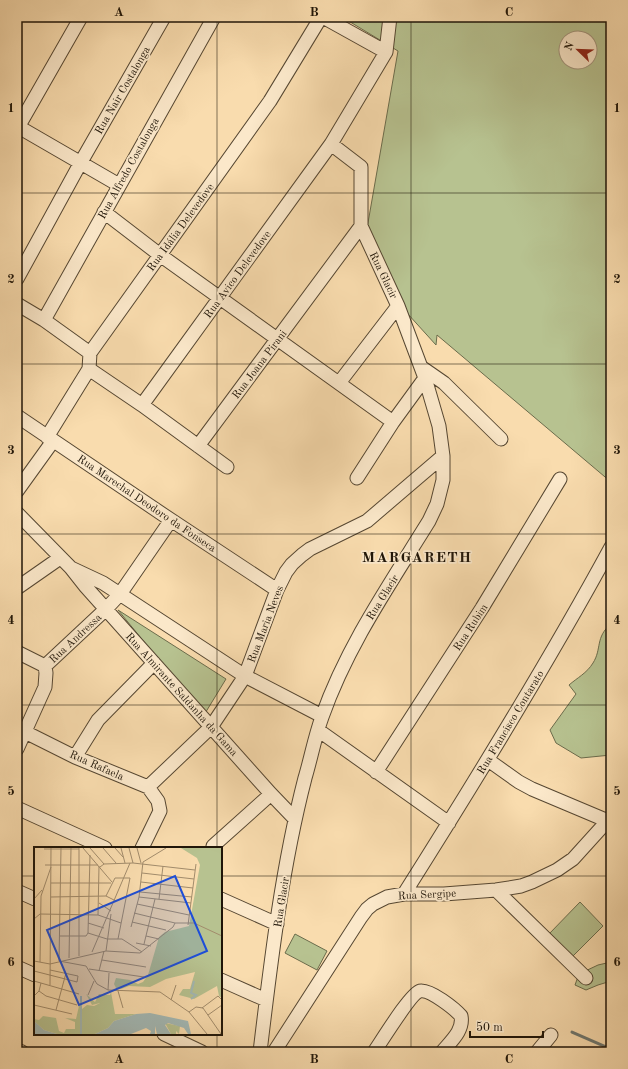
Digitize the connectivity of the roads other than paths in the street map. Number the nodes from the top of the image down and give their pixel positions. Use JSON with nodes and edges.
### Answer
{"nodes":[{"id":1,"x":81,"y":17,"type":"edge"},
{"id":2,"x":164,"y":17,"type":"edge"},
{"id":3,"x":214,"y":17,"type":"edge"},
{"id":4,"x":322,"y":17,"type":"edge"},
{"id":5,"x":390,"y":17,"type":"edge"},
{"id":6,"x":386,"y":52,"type":"junction"},
{"id":7,"x":17,"y":127,"type":"edge"},
{"id":8,"x":331,"y":144,"type":"junction"},
{"id":9,"x":81,"y":162,"type":"junction"},
{"id":10,"x":119,"y":185,"type":"junction"},
{"id":11,"x":104,"y":212,"type":"junction"},
{"id":12,"x":361,"y":226,"type":"junction"},
{"id":13,"x":160,"y":254,"type":"junction"},
{"id":14,"x":17,"y":279,"type":"edge"},
{"id":15,"x":220,"y":298,"type":"junction"},
{"id":16,"x":17,"y":304,"type":"edge"},
{"id":17,"x":398,"y":306,"type":"junction"},
{"id":18,"x":44,"y":320,"type":"junction"},
{"id":19,"x":278,"y":338,"type":"junction"},
{"id":20,"x":90,"y":353,"type":"junction"},
{"id":21,"x":89,"y":369,"type":"junction"},
{"id":22,"x":423,"y":372,"type":"junction"},
{"id":23,"x":340,"y":382,"type":"junction"},
{"id":24,"x":142,"y":405,"type":"junction"},
{"id":25,"x":17,"y":416,"type":"edge"},
{"id":26,"x":393,"y":422,"type":"junction"},
{"id":27,"x":50,"y":439,"type":"junction"},
{"id":28,"x":501,"y":439,"type":"dead end"},
{"id":29,"x":198,"y":446,"type":"junction"},
{"id":30,"x":443,"y":456,"type":"junction"},
{"id":31,"x":227,"y":467,"type":"dead end"},
{"id":32,"x":358,"y":478,"type":"dead end"},
{"id":33,"x":560,"y":480,"type":"dead end"},
{"id":34,"x":17,"y":491,"type":"edge"},
{"id":35,"x":17,"y":513,"type":"edge"},
{"id":36,"x":171,"y":520,"type":"junction"},
{"id":37,"x":611,"y":547,"type":"edge"},
{"id":38,"x":60,"y":558,"type":"junction"},
{"id":39,"x":71,"y":568,"type":"junction"},
{"id":40,"x":17,"y":588,"type":"edge"},
{"id":41,"x":277,"y":590,"type":"junction"},
{"id":42,"x":120,"y":594,"type":"junction"},
{"id":43,"x":106,"y":609,"type":"junction"},
{"id":44,"x":17,"y":652,"type":"edge"},
{"id":45,"x":154,"y":663,"type":"junction"},
{"id":46,"x":45,"y":666,"type":"junction"},
{"id":47,"x":246,"y":676,"type":"junction"},
{"id":48,"x":322,"y":716,"type":"junction"},
{"id":49,"x":211,"y":727,"type":"junction"},
{"id":50,"x":21,"y":730,"type":"edge"},
{"id":51,"x":318,"y":730,"type":"junction"},
{"id":52,"x":17,"y":749,"type":"edge"},
{"id":53,"x":75,"y":756,"type":"junction"},
{"id":54,"x":488,"y":760,"type":"junction"},
{"id":55,"x":376,"y":772,"type":"junction"},
{"id":56,"x":148,"y":787,"type":"junction"},
{"id":57,"x":271,"y":794,"type":"junction"},
{"id":58,"x":17,"y":808,"type":"edge"},
{"id":59,"x":295,"y":819,"type":"junction"},
{"id":60,"x":610,"y":819,"type":"edge"},
{"id":61,"x":449,"y":823,"type":"junction"},
{"id":62,"x":213,"y":846,"type":"dead end"},
{"id":63,"x":103,"y":847,"type":"edge"},
{"id":64,"x":142,"y":847,"type":"edge"},
{"id":65,"x":496,"y":890,"type":"junction"},
{"id":66,"x":17,"y":891,"type":"edge"},
{"id":67,"x":404,"y":894,"type":"junction"},
{"id":68,"x":34,"y":899,"type":"edge"},
{"id":69,"x":222,"y":899,"type":"edge"},
{"id":70,"x":277,"y":924,"type":"junction"},
{"id":71,"x":17,"y":967,"type":"edge"},
{"id":72,"x":34,"y":975,"type":"edge"},
{"id":73,"x":586,"y":978,"type":"dead end"},
{"id":74,"x":222,"y":980,"type":"edge"},
{"id":75,"x":266,"y":1000,"type":"junction"},
{"id":76,"x":166,"y":1035,"type":"edge"},
{"id":77,"x":551,"y":1035,"type":"dead end"},
{"id":78,"x":17,"y":1050,"type":"edge"},
{"id":79,"x":22,"y":1052,"type":"edge"},
{"id":80,"x":202,"y":1052,"type":"edge"},
{"id":81,"x":260,"y":1052,"type":"edge"},
{"id":82,"x":274,"y":1052,"type":"edge"},
{"id":83,"x":374,"y":1052,"type":"edge"},
{"id":84,"x":442,"y":1052,"type":"edge"},
{"id":85,"x":537,"y":1052,"type":"edge"}],
"edges":[{"from":1,"to":7,"type":"street"},
{"from":2,"to":9,"type":"street","name":"Rua Nair Costalonga"},
{"from":3,"to":10,"type":"street","name":"Rua Alfredo Costalonga"},
{"from":4,"to":6,"type":"street"},
{"from":4,"to":13,"type":"street","name":"Rua Idália Delevedove"},
{"from":5,"to":6,"type":"street"},
{"from":6,"to":8,"type":"street","name":"Rua Avico Delevedove"},
{"from":7,"to":9,"type":"street"},
{"from":8,"to":12,"type":"street","name":"Rua Glacir"},
{"from":8,"to":15,"type":"street","name":"Rua Avico Delevedove"},
{"from":9,"to":10,"type":"street"},
{"from":9,"to":14,"type":"street","name":"Rua Nair Costalonga"},
{"from":10,"to":11,"type":"street","name":"Rua Alfredo Costalonga"},
{"from":11,"to":13,"type":"street"},
{"from":11,"to":18,"type":"street","name":"Rua Alfredo Costalonga"},
{"from":12,"to":17,"type":"street","name":"Rua Glacir"},
{"from":12,"to":19,"type":"street","name":"Rua Joana Pirani"},
{"from":13,"to":15,"type":"street"},
{"from":13,"to":20,"type":"street","name":"Rua Idália Delevedove"},
{"from":15,"to":19,"type":"street"},
{"from":15,"to":24,"type":"street","name":"Rua Avico Delevedove"},
{"from":16,"to":18,"type":"street"},
{"from":17,"to":22,"type":"street","name":"Rua Glacir"},
{"from":17,"to":23,"type":"street"},
{"from":18,"to":20,"type":"street"},
{"from":19,"to":23,"type":"street"},
{"from":19,"to":29,"type":"street","name":"Rua Joana Pirani"},
{"from":20,"to":21,"type":"street"},
{"from":21,"to":24,"type":"street"},
{"from":21,"to":27,"type":"street"},
{"from":22,"to":26,"type":"street"},
{"from":22,"to":28,"type":"street"},
{"from":22,"to":30,"type":"street","name":"Rua Glacir"},
{"from":23,"to":26,"type":"street"},
{"from":24,"to":29,"type":"street"},
{"from":25,"to":27,"type":"street","name":"Rua Marechal Deodoro da Fonseca"},
{"from":26,"to":32,"type":"street"},
{"from":27,"to":34,"type":"street"},
{"from":27,"to":36,"type":"street","name":"Rua Marechal Deodoro da Fonseca"},
{"from":29,"to":31,"type":"street"},
{"from":30,"to":41,"type":"street","name":"Rua Maria Neves"},
{"from":30,"to":48,"type":"street","name":"Rua Glacir"},
{"from":33,"to":55,"type":"street","name":"Rua Rubim"},
{"from":35,"to":38,"type":"street","name":"Rua Almirante Saldanha da Gama"},
{"from":36,"to":41,"type":"street","name":"Rua Marechal Deodoro da Fonseca"},
{"from":36,"to":42,"type":"street","name":"Rua Andressa"},
{"from":37,"to":54,"type":"street","name":"Rua Francisco Contarato"},
{"from":38,"to":39,"type":"street","name":"Rua Almirante Saldanha da Gama"},
{"from":38,"to":40,"type":"street"},
{"from":39,"to":42,"type":"street","name":"Rua Almirante Saldanha da Gama"},
{"from":39,"to":43,"type":"street","name":"Rua Almirante Saldanha da Gama"},
{"from":41,"to":47,"type":"street","name":"Rua Maria Neves"},
{"from":42,"to":43,"type":"street","name":"Rua Andressa"},
{"from":42,"to":47,"type":"street","name":"Rua Almirante Saldanha da Gama"},
{"from":43,"to":45,"type":"street","name":"Rua Almirante Saldanha da Gama"},
{"from":43,"to":46,"type":"street","name":"Rua Andressa"},
{"from":44,"to":46,"type":"street"},
{"from":45,"to":49,"type":"street","name":"Rua Almirante Saldanha da Gama"},
{"from":45,"to":53,"type":"street"},
{"from":46,"to":50,"type":"street"},
{"from":47,"to":48,"type":"street","name":"Rua Almirante Saldanha da Gama"},
{"from":47,"to":49,"type":"street","name":"Rua Maria Neves"},
{"from":48,"to":51,"type":"street","name":"Rua Glacir"},
{"from":49,"to":56,"type":"street","name":"Rua Maria Neves"},
{"from":49,"to":57,"type":"street","name":"Rua Almirante Saldanha da Gama"},
{"from":50,"to":52,"type":"street"},
{"from":50,"to":53,"type":"street","name":"Rua Rafaela"},
{"from":51,"to":55,"type":"street"},
{"from":51,"to":59,"type":"street","name":"Rua Glacir"},
{"from":53,"to":56,"type":"street","name":"Rua Rafaela"},
{"from":54,"to":60,"type":"street"},
{"from":54,"to":61,"type":"street","name":"Rua Francisco Contarato"},
{"from":55,"to":61,"type":"street"},
{"from":56,"to":64,"type":"street"},
{"from":57,"to":59,"type":"street","name":"Rua Almirante Saldanha da Gama"},
{"from":57,"to":62,"type":"street"},
{"from":58,"to":63,"type":"street"},
{"from":59,"to":70,"type":"street","name":"Rua Glacir"},
{"from":60,"to":65,"type":"street","name":"Rua Sergipe"},
{"from":61,"to":67,"type":"street","name":"Rua Francisco Contarato"},
{"from":65,"to":67,"type":"street","name":"Rua Sergipe"},
{"from":65,"to":73,"type":"street"},
{"from":66,"to":68,"type":"street"},
{"from":67,"to":82,"type":"street","name":"Rua Sergipe"},
{"from":69,"to":70,"type":"street"},
{"from":70,"to":75,"type":"street","name":"Rua Glacir"},
{"from":71,"to":72,"type":"street"},
{"from":74,"to":75,"type":"street"},
{"from":75,"to":81,"type":"street","name":"Rua Glacir"},
{"from":76,"to":80,"type":"street"},
{"from":77,"to":85,"type":"street"},
{"from":78,"to":79,"type":"street"},
{"from":83,"to":84,"type":"street"}]}
